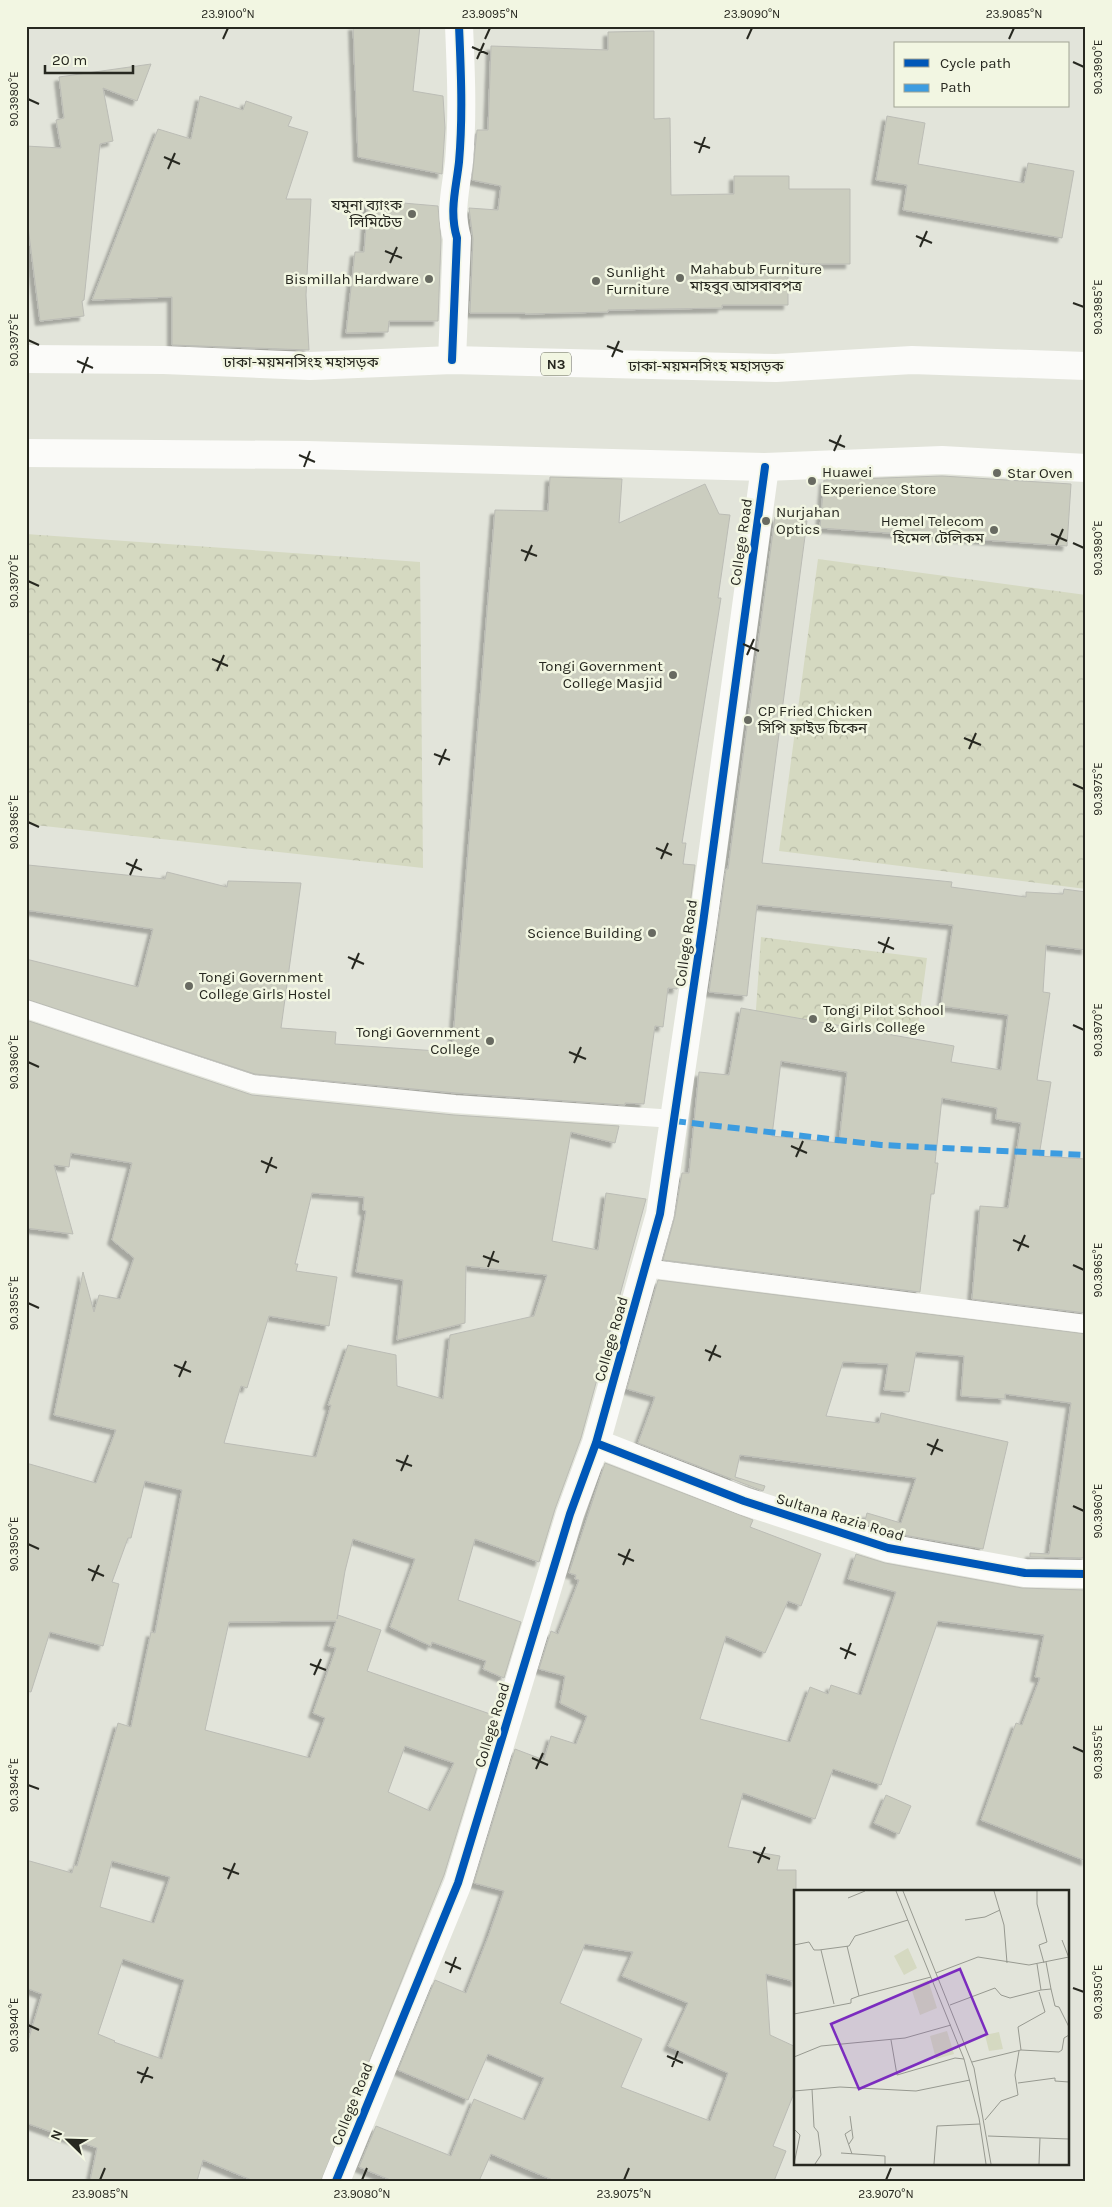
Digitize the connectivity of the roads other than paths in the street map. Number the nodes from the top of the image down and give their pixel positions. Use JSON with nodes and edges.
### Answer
{"nodes":[{"id":1,"x":459,"y":26,"type":"edge"},
{"id":2,"x":26,"y":359,"type":"edge"},
{"id":3,"x":452,"y":360,"type":"junction"},
{"id":4,"x":1086,"y":366,"type":"edge"},
{"id":5,"x":26,"y":453,"type":"edge"},
{"id":6,"x":765,"y":467,"type":"junction"},
{"id":7,"x":1086,"y":468,"type":"edge"},
{"id":8,"x":26,"y":1009,"type":"edge"},
{"id":9,"x":674,"y":1119,"type":"junction"},
{"id":10,"x":645,"y":1268,"type":"junction"},
{"id":11,"x":1086,"y":1324,"type":"edge"},
{"id":12,"x":596,"y":1443,"type":"junction"},
{"id":13,"x":1086,"y":1574,"type":"edge"},
{"id":14,"x":336,"y":2181,"type":"edge"}],
"edges":[{"from":1,"to":3,"type":"main road"},
{"from":2,"to":3,"type":"main road","name":"ঢাকা-ময়মনসিংহ মহাসড়ক","number":"N3"},
{"from":3,"to":4,"type":"main road","name":"ঢাকা-ময়মনসিংহ মহাসড়ক","number":"N3"},
{"from":5,"to":6,"type":"main road"},
{"from":6,"to":7,"type":"main road"},
{"from":6,"to":9,"type":"main road","name":"College Road"},
{"from":8,"to":9,"type":"lane"},
{"from":9,"to":10,"type":"main road","name":"College Road"},
{"from":10,"to":11,"type":"lane"},
{"from":10,"to":12,"type":"main road","name":"College Road"},
{"from":12,"to":13,"type":"main road","name":"Sultana Razia Road"},
{"from":12,"to":14,"type":"main road","name":"College Road"}]}
